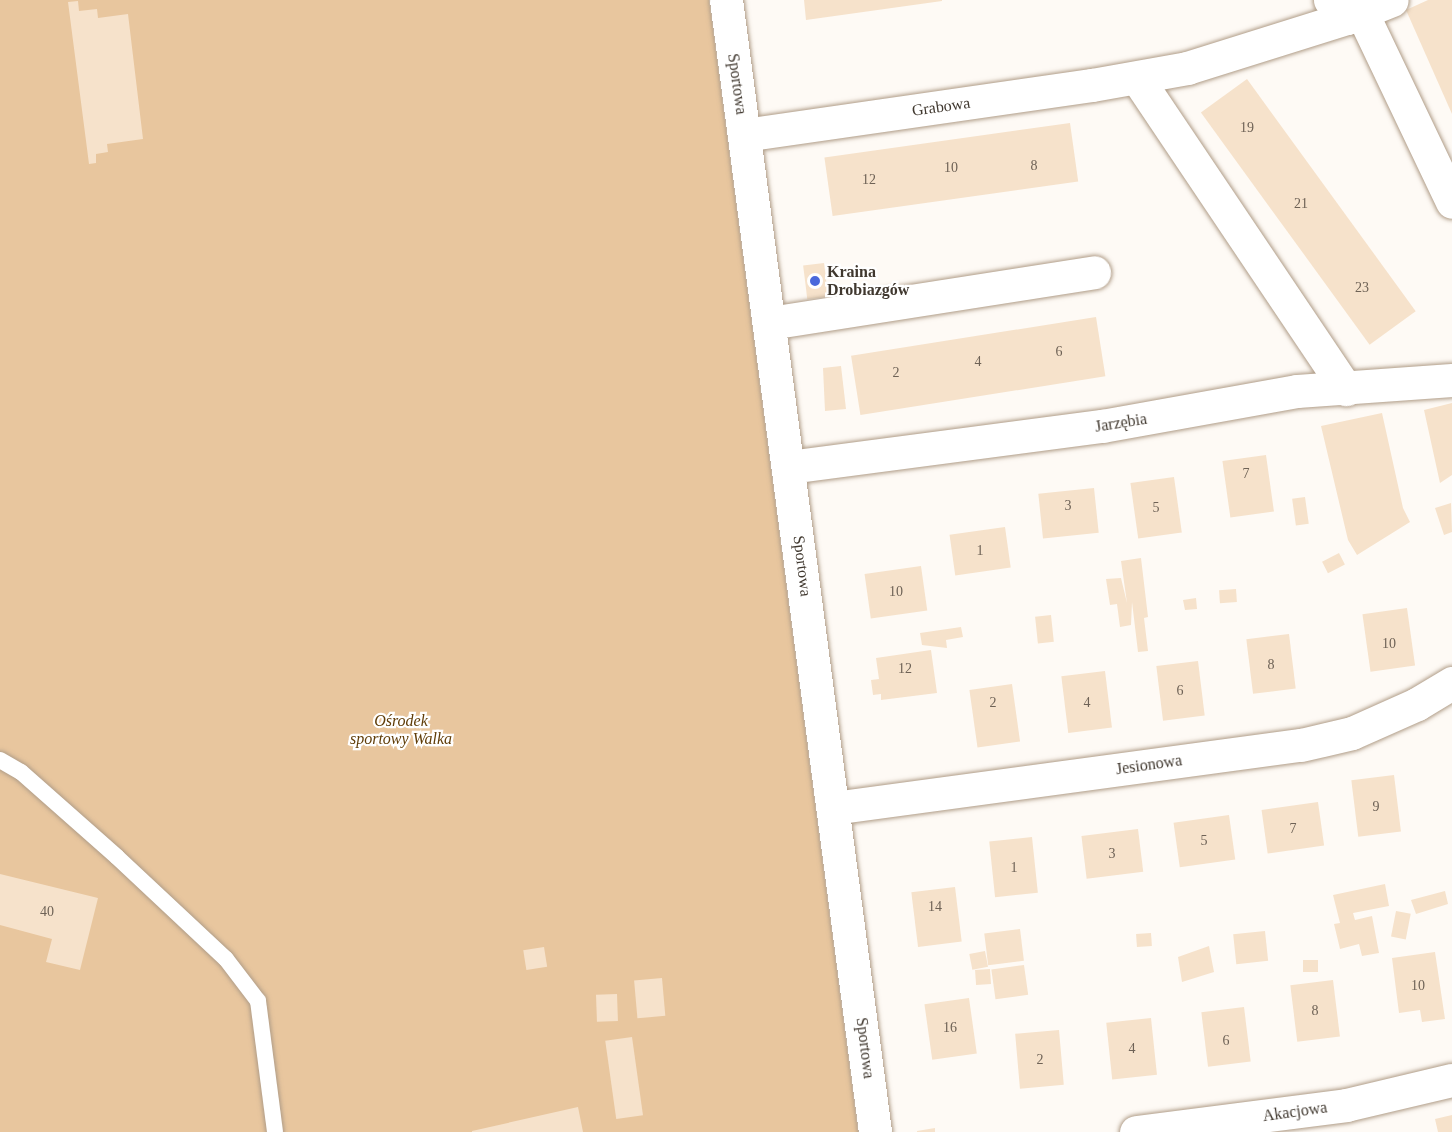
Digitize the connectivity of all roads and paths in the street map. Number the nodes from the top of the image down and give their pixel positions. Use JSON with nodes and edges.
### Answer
{"nodes":[{"id":1,"x":726,"y":0,"type":"edge"},
{"id":2,"x":1392,"y":0,"type":"edge"},
{"id":3,"x":1346,"y":11,"type":"edge"},
{"id":4,"x":1137,"y":78,"type":"junction"},
{"id":5,"x":744,"y":135,"type":"junction"},
{"id":6,"x":1452,"y":202,"type":"edge"},
{"id":7,"x":1094,"y":273,"type":"dead end"},
{"id":8,"x":770,"y":323,"type":"junction"},
{"id":9,"x":1452,"y":380,"type":"edge"},
{"id":10,"x":1346,"y":389,"type":"junction"},
{"id":11,"x":789,"y":467,"type":"junction"},
{"id":12,"x":1452,"y":683,"type":"edge"},
{"id":13,"x":0,"y":760,"type":"edge"},
{"id":14,"x":833,"y":808,"type":"junction"},
{"id":15,"x":1452,"y":1080,"type":"edge"},
{"id":16,"x":275,"y":1132,"type":"edge"},
{"id":17,"x":876,"y":1132,"type":"edge"},
{"id":18,"x":1136,"y":1132,"type":"edge"}],
"edges":[{"from":1,"to":5,"type":"street","name":"Sportowa"},
{"from":2,"to":3,"type":"street"},
{"from":3,"to":4,"type":"street","name":"Grabowa"},
{"from":3,"to":6,"type":"street"},
{"from":4,"to":5,"type":"street","name":"Grabowa"},
{"from":4,"to":10,"type":"street"},
{"from":5,"to":8,"type":"street","name":"Sportowa"},
{"from":7,"to":8,"type":"street"},
{"from":8,"to":11,"type":"street","name":"Sportowa"},
{"from":9,"to":10,"type":"street","name":"Jarzębia"},
{"from":10,"to":11,"type":"street","name":"Jarzębia"},
{"from":11,"to":14,"type":"street","name":"Sportowa"},
{"from":12,"to":14,"type":"street","name":"Jesionowa"},
{"from":13,"to":16,"type":"lane"},
{"from":14,"to":17,"type":"street","name":"Sportowa"},
{"from":15,"to":18,"type":"street","name":"Akacjowa"}]}
